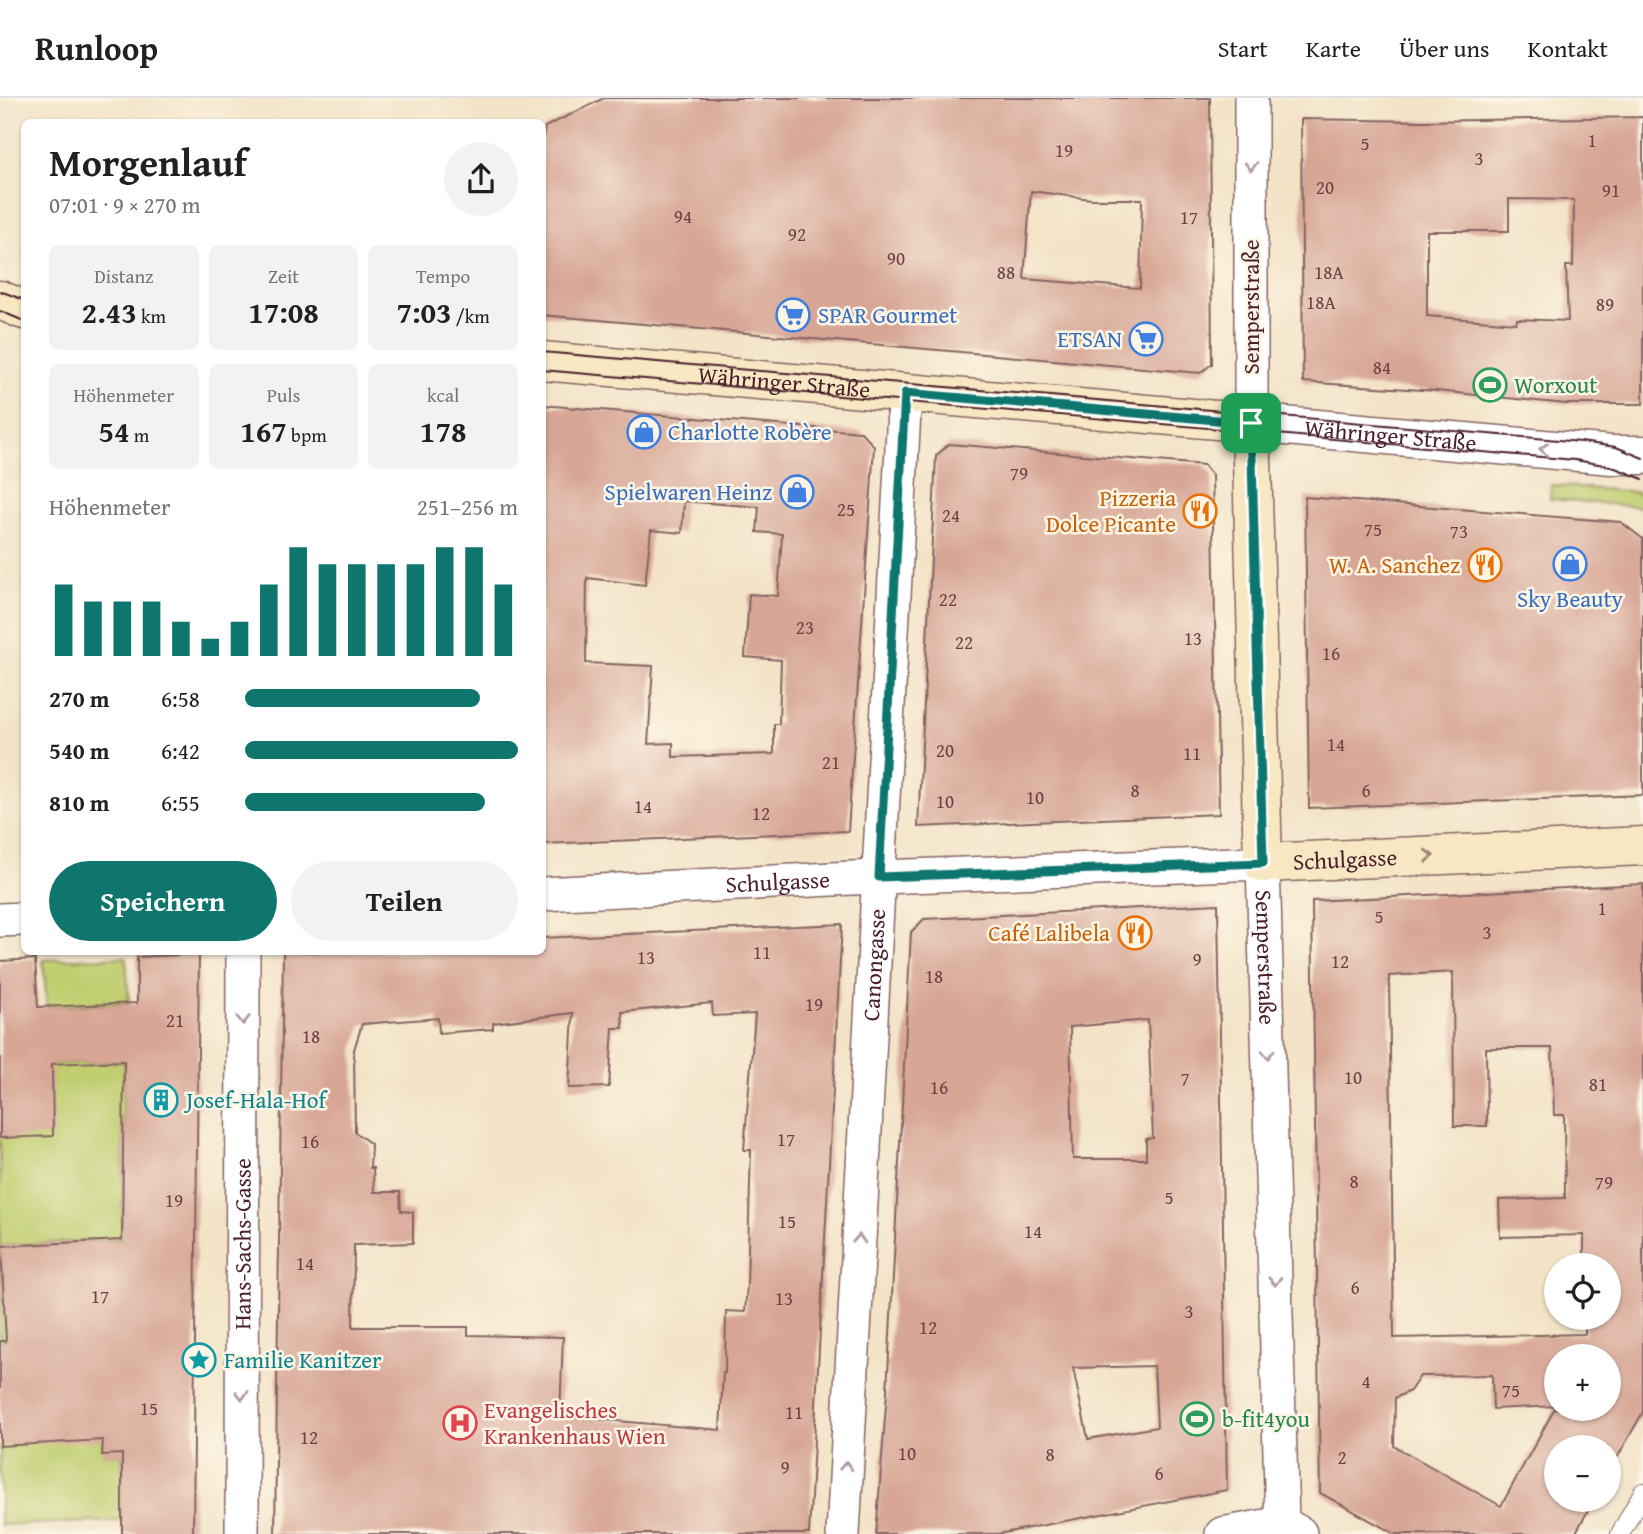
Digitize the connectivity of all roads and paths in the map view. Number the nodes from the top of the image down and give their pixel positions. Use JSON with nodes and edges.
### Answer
{"nodes":[{"id":1,"x":1251,"y":98,"type":"edge"},
{"id":2,"x":0,"y":300,"type":"edge"},
{"id":3,"x":21,"y":309,"type":"edge"},
{"id":4,"x":546,"y":361,"type":"edge"},
{"id":5,"x":905,"y":393,"type":"junction"},
{"id":6,"x":1251,"y":423,"type":"junction"},
{"id":7,"x":1633,"y":460,"type":"edge"},
{"id":8,"x":1643,"y":846,"type":"edge"},
{"id":9,"x":1263,"y":863,"type":"junction"},
{"id":10,"x":879,"y":877,"type":"junction"},
{"id":11,"x":546,"y":894,"type":"edge"},
{"id":12,"x":21,"y":919,"type":"edge"},
{"id":13,"x":0,"y":920,"type":"edge"},
{"id":14,"x":243,"y":955,"type":"edge"},
{"id":15,"x":1643,"y":1492,"type":"edge"},
{"id":16,"x":1292,"y":1529,"type":"edge"},
{"id":17,"x":242,"y":1534,"type":"edge"},
{"id":18,"x":842,"y":1534,"type":"edge"},
{"id":19,"x":1222,"y":1534,"type":"edge"},
{"id":20,"x":1619,"y":1534,"type":"edge"}],
"edges":[{"from":1,"to":6,"type":"street","name":"Semperstraße","one_way":true},
{"from":2,"to":3,"type":"main road"},
{"from":4,"to":5,"type":"main road","name":"Währinger Straße"},
{"from":5,"to":6,"type":"main road","name":"Währinger Straße"},
{"from":5,"to":10,"type":"street","name":"Canongasse"},
{"from":7,"to":6,"type":"street","name":"Währinger Straße","one_way":true},
{"from":6,"to":9,"type":"main road","name":"Semperstraße"},
{"from":9,"to":8,"type":"main road","name":"Schulgasse","one_way":true},
{"from":9,"to":10,"type":"street","name":"Schulgasse"},
{"from":9,"to":16,"type":"street","name":"Semperstraße","one_way":true},
{"from":10,"to":11,"type":"street","name":"Schulgasse"},
{"from":18,"to":10,"type":"street","name":"Canongasse","one_way":true},
{"from":12,"to":13,"type":"street"},
{"from":14,"to":17,"type":"street","name":"Hans-Sachs-Gasse","one_way":true},
{"from":15,"to":20,"type":"lane"},
{"from":16,"to":19,"type":"street"}]}
